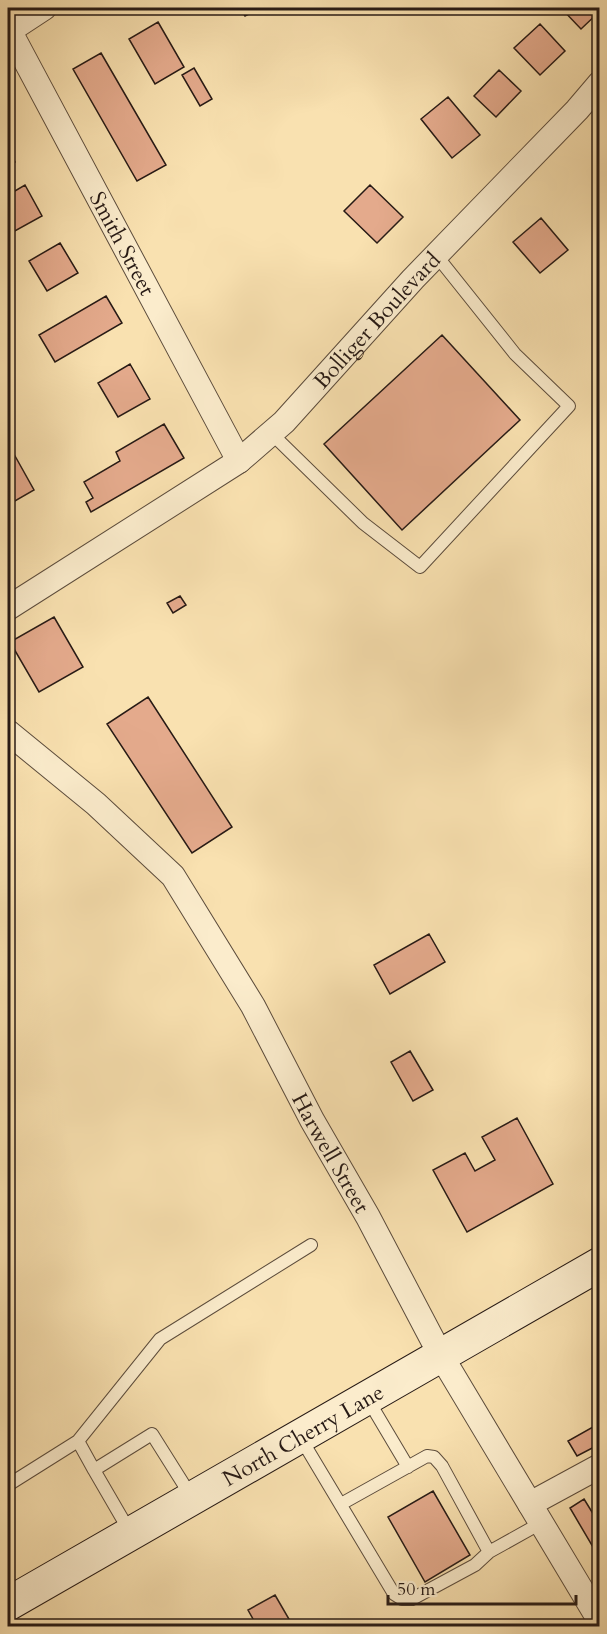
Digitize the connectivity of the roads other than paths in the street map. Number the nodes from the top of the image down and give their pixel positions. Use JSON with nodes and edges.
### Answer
{"nodes":[{"id":1,"x":44,"y":8,"type":"edge"},
{"id":2,"x":8,"y":29,"type":"edge"},
{"id":3,"x":600,"y":83,"type":"edge"},
{"id":4,"x":436,"y":255,"type":"junction"},
{"id":5,"x":271,"y":432,"type":"junction"},
{"id":6,"x":239,"y":461,"type":"junction"},
{"id":7,"x":8,"y":608,"type":"edge"},
{"id":8,"x":8,"y":732,"type":"edge"},
{"id":9,"x":310,"y":1245,"type":"dead end"},
{"id":10,"x":600,"y":1264,"type":"edge"},
{"id":11,"x":440,"y":1354,"type":"junction"},
{"id":12,"x":366,"y":1396,"type":"junction"},
{"id":13,"x":299,"y":1435,"type":"junction"},
{"id":14,"x":78,"y":1441,"type":"junction"},
{"id":15,"x":600,"y":1466,"type":"edge"},
{"id":16,"x":408,"y":1467,"type":"junction"},
{"id":17,"x":94,"y":1470,"type":"junction"},
{"id":18,"x":8,"y":1485,"type":"edge"},
{"id":19,"x":191,"y":1497,"type":"junction"},
{"id":20,"x":341,"y":1504,"type":"junction"},
{"id":21,"x":536,"y":1514,"type":"junction"},
{"id":22,"x":130,"y":1533,"type":"junction"},
{"id":23,"x":489,"y":1552,"type":"junction"},
{"id":24,"x":8,"y":1604,"type":"edge"},
{"id":25,"x":598,"y":1612,"type":"edge"}],
"edges":[{"from":1,"to":2,"type":"street"},
{"from":2,"to":6,"type":"street","name":"Smith Street"},
{"from":3,"to":4,"type":"street","name":"Bolliger Boulevard"},
{"from":4,"to":5,"type":"street","name":"Bolliger Boulevard"},
{"from":4,"to":5,"type":"lane"},
{"from":5,"to":6,"type":"street","name":"Bolliger Boulevard"},
{"from":6,"to":7,"type":"street","name":"Bolliger Boulevard"},
{"from":8,"to":11,"type":"street","name":"Harwell Street"},
{"from":9,"to":14,"type":"lane"},
{"from":10,"to":11,"type":"street","name":"North Cherry Lane"},
{"from":11,"to":12,"type":"street","name":"North Cherry Lane"},
{"from":11,"to":21,"type":"street","name":"Harwell Street"},
{"from":12,"to":13,"type":"street","name":"North Cherry Lane"},
{"from":12,"to":16,"type":"lane"},
{"from":13,"to":19,"type":"street","name":"North Cherry Lane"},
{"from":13,"to":20,"type":"lane"},
{"from":14,"to":17,"type":"lane"},
{"from":14,"to":18,"type":"lane"},
{"from":15,"to":21,"type":"street"},
{"from":16,"to":20,"type":"lane"},
{"from":16,"to":23,"type":"lane"},
{"from":17,"to":19,"type":"lane"},
{"from":17,"to":22,"type":"lane"},
{"from":19,"to":22,"type":"street","name":"North Cherry Lane"},
{"from":20,"to":23,"type":"lane"},
{"from":21,"to":23,"type":"lane"},
{"from":21,"to":25,"type":"street","name":"Harwell Street"},
{"from":22,"to":24,"type":"street","name":"North Cherry Lane"}]}
